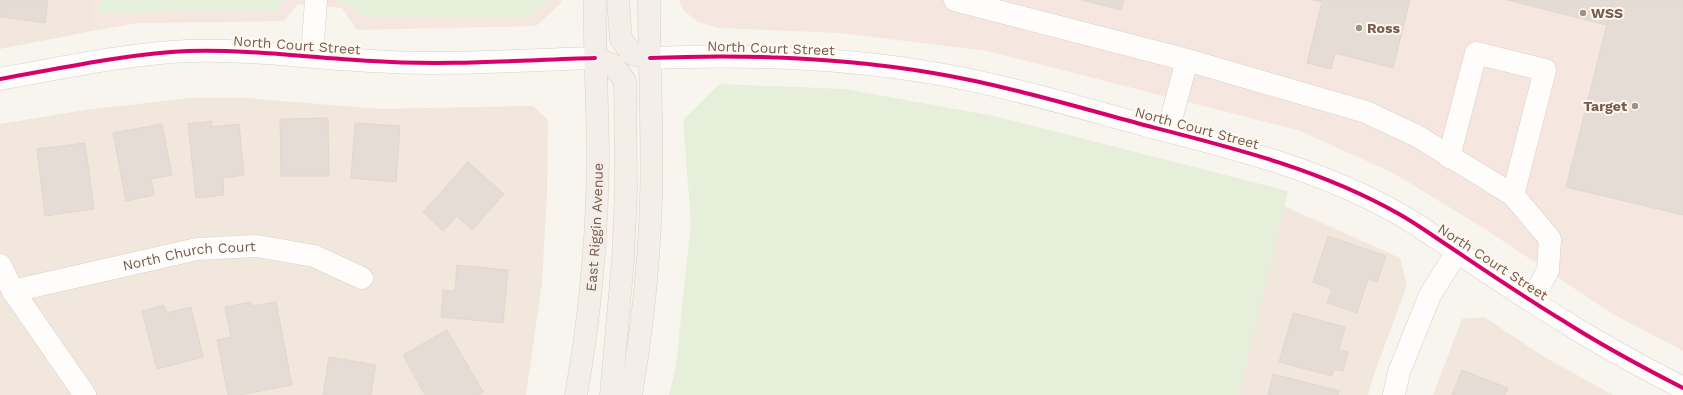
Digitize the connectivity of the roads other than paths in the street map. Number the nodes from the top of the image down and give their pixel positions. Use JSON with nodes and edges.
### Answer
{"nodes":[{"id":1,"x":316,"y":0,"type":"edge"},
{"id":2,"x":594,"y":0,"type":"edge"},
{"id":3,"x":618,"y":0,"type":"edge"},
{"id":4,"x":649,"y":0,"type":"edge"},
{"id":5,"x":955,"y":0,"type":"edge"},
{"id":6,"x":312,"y":56,"type":"junction"},
{"id":7,"x":595,"y":58,"type":"junction"},
{"id":8,"x":650,"y":58,"type":"junction"},
{"id":9,"x":1187,"y":60,"type":"junction"},
{"id":10,"x":0,"y":79,"type":"edge"},
{"id":11,"x":1168,"y":131,"type":"junction"},
{"id":12,"x":1449,"y":158,"type":"junction"},
{"id":13,"x":1513,"y":195,"type":"junction"},
{"id":14,"x":1457,"y":252,"type":"junction"},
{"id":15,"x":0,"y":265,"type":"edge"},
{"id":16,"x":362,"y":278,"type":"dead end"},
{"id":17,"x":13,"y":291,"type":"junction"},
{"id":18,"x":1532,"y":301,"type":"junction"},
{"id":19,"x":1683,"y":388,"type":"edge"},
{"id":20,"x":85,"y":395,"type":"edge"},
{"id":21,"x":576,"y":395,"type":"edge"},
{"id":22,"x":611,"y":395,"type":"edge"},
{"id":23,"x":630,"y":395,"type":"edge"},
{"id":24,"x":1394,"y":395,"type":"edge"}],
"edges":[{"from":1,"to":6,"type":"street"},
{"from":2,"to":7,"type":"main road","name":"East Riggin Avenue"},
{"from":3,"to":8,"type":"main road"},
{"from":4,"to":8,"type":"main road"},
{"from":5,"to":9,"type":"street"},
{"from":6,"to":7,"type":"street","name":"North Court Street"},
{"from":6,"to":10,"type":"street","name":"North Court Street"},
{"from":7,"to":21,"type":"main road","name":"East Riggin Avenue"},
{"from":7,"to":22,"type":"main road"},
{"from":8,"to":11,"type":"street","name":"North Court Street"},
{"from":8,"to":23,"type":"main road"},
{"from":9,"to":11,"type":"street"},
{"from":9,"to":12,"type":"street"},
{"from":11,"to":14,"type":"street","name":"North Court Street"},
{"from":12,"to":13,"type":"street"},
{"from":12,"to":13,"type":"street"},
{"from":13,"to":18,"type":"street"},
{"from":14,"to":18,"type":"street","name":"North Court Street"},
{"from":14,"to":24,"type":"street"},
{"from":15,"to":17,"type":"street"},
{"from":16,"to":17,"type":"street","name":"North Church Court"},
{"from":17,"to":20,"type":"street"},
{"from":18,"to":19,"type":"street","name":"North Court Street"}]}
